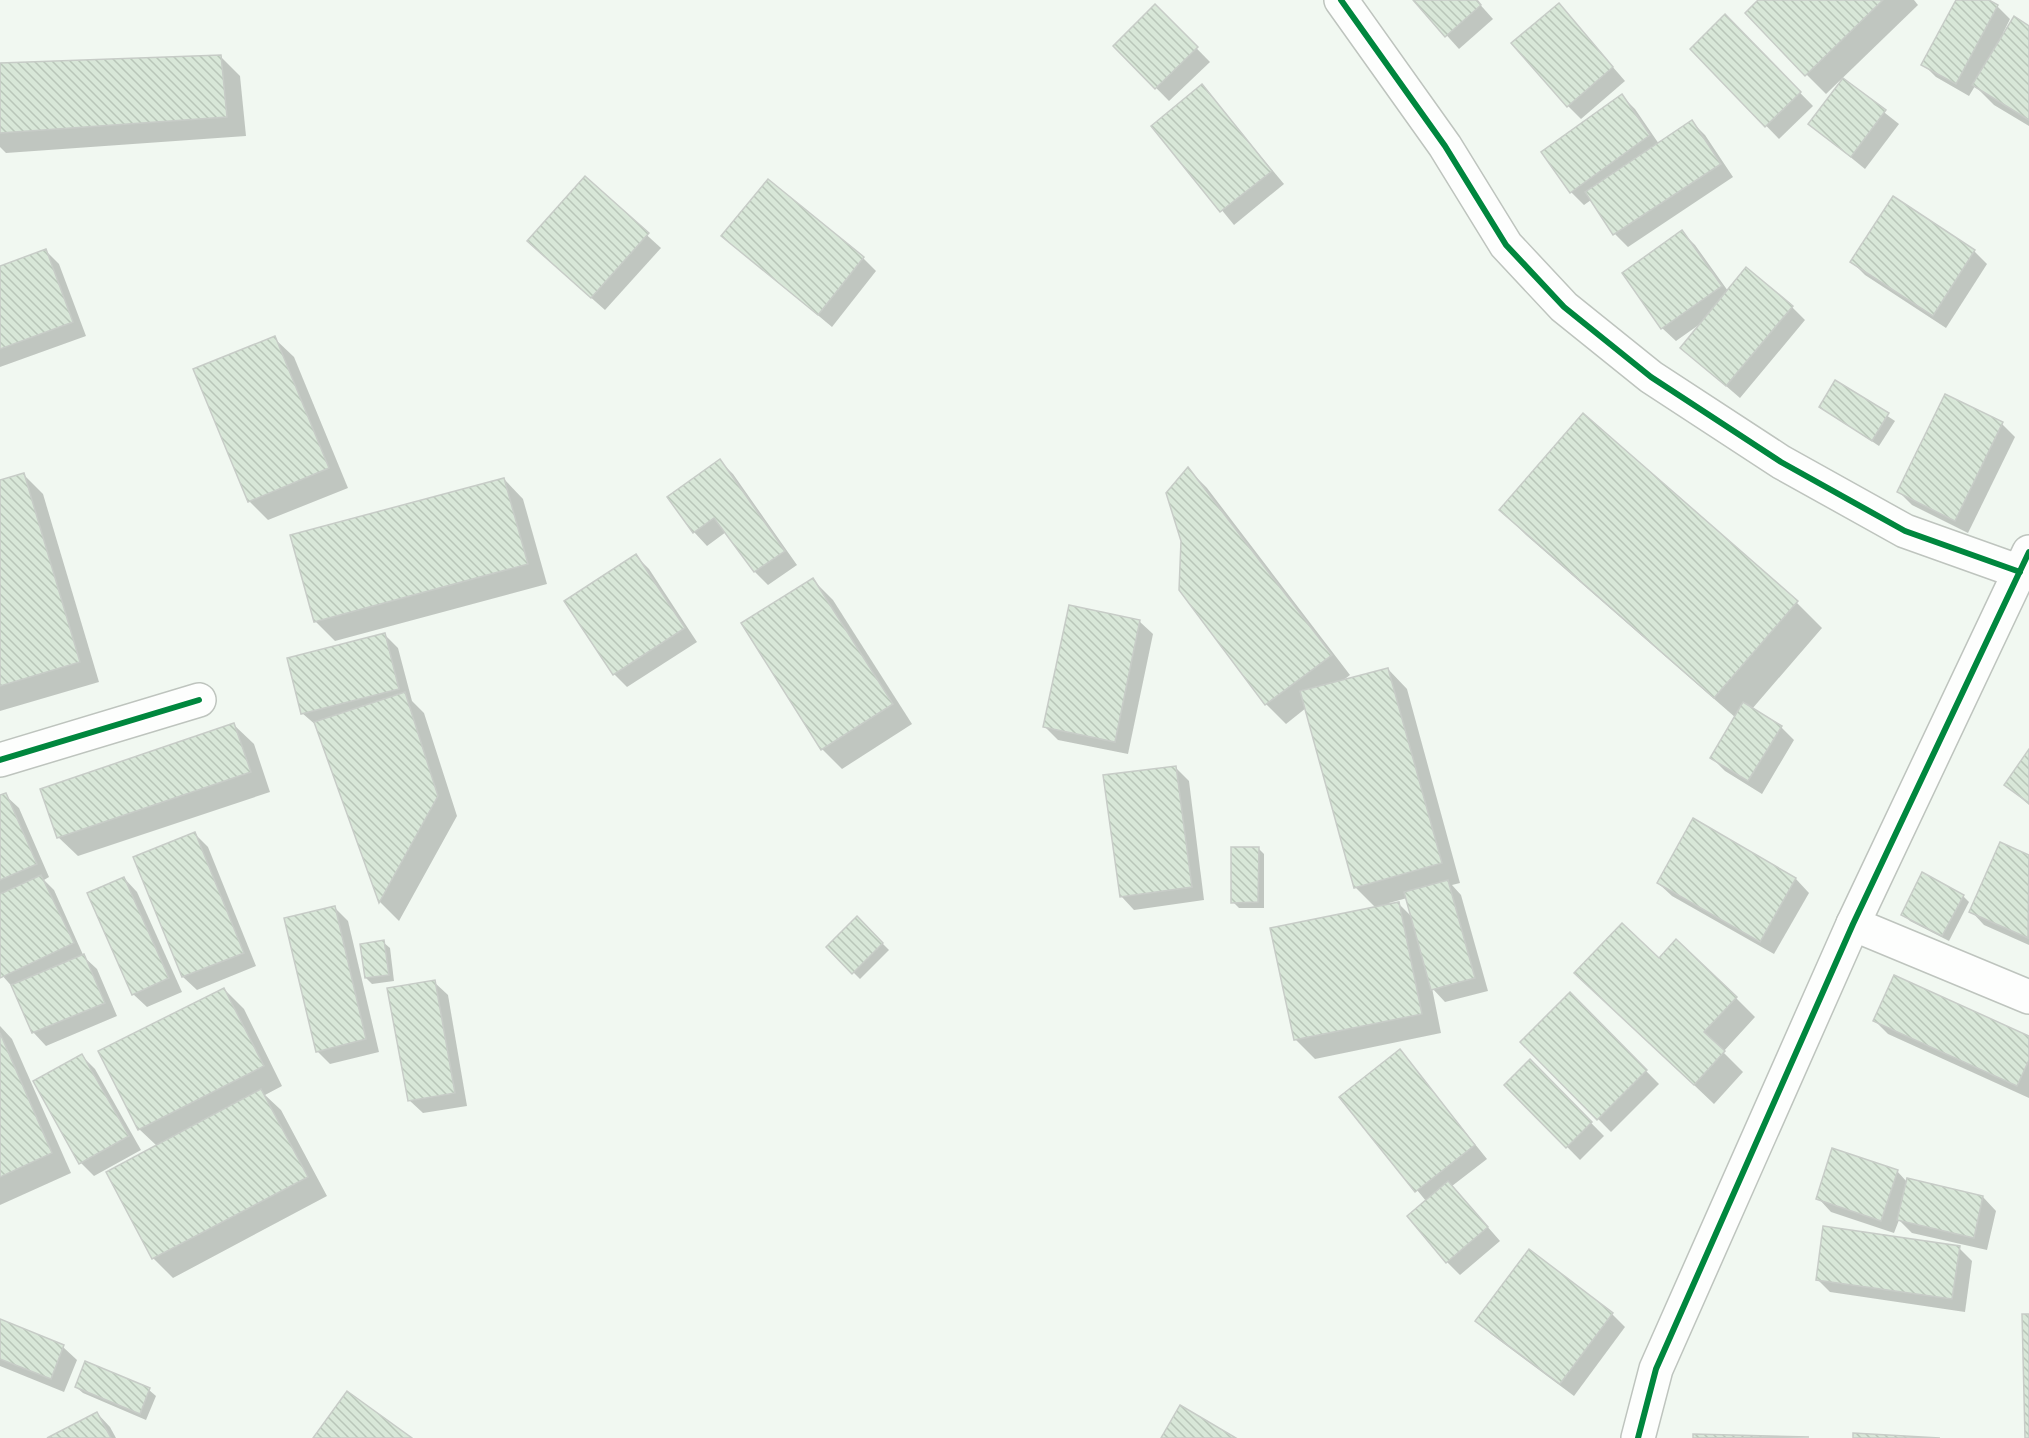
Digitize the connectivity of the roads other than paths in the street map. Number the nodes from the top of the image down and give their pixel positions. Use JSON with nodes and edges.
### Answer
{"nodes":[{"id":1,"x":1341,"y":0,"type":"edge"},
{"id":2,"x":2025,"y":562,"type":"edge"},
{"id":3,"x":199,"y":700,"type":"dead end"},
{"id":4,"x":0,"y":760,"type":"edge"},
{"id":5,"x":1853,"y":924,"type":"junction"},
{"id":6,"x":2029,"y":997,"type":"edge"},
{"id":7,"x":1638,"y":1438,"type":"edge"}],
"edges":[{"from":1,"to":2,"type":"street"},
{"from":2,"to":5,"type":"street"},
{"from":3,"to":4,"type":"street"},
{"from":5,"to":6,"type":"street"},
{"from":5,"to":7,"type":"street"}]}
